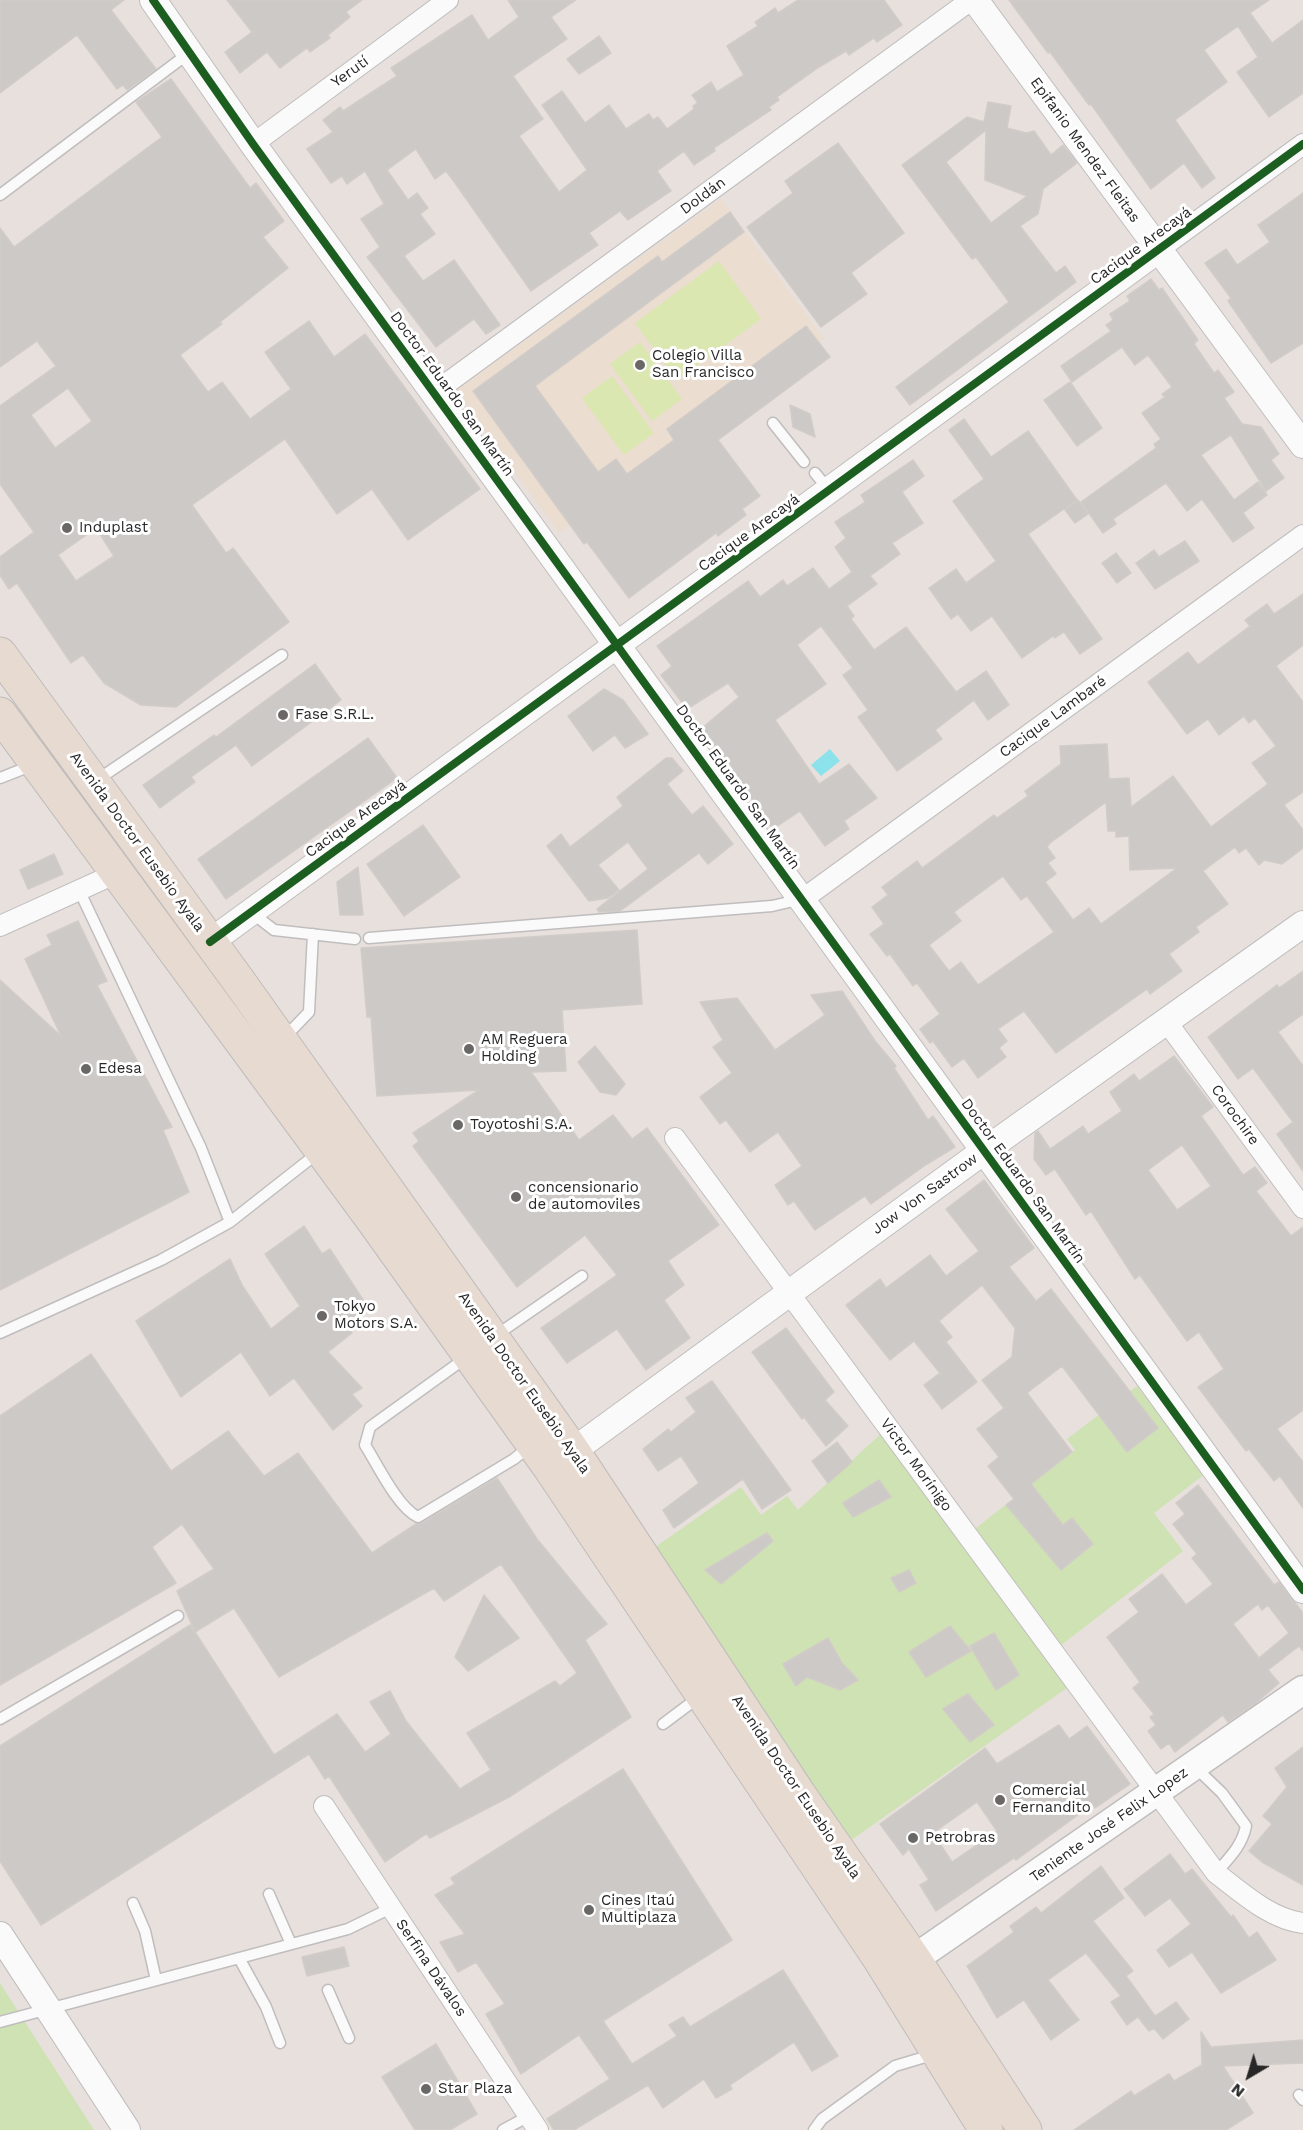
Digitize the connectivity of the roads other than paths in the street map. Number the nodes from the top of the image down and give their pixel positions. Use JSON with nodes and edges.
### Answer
{"nodes":[{"id":1,"x":153,"y":0,"type":"edge"},
{"id":2,"x":448,"y":0,"type":"edge"},
{"id":3,"x":973,"y":0,"type":"edge"},
{"id":4,"x":189,"y":53,"type":"junction"},
{"id":5,"x":253,"y":144,"type":"junction"},
{"id":6,"x":1303,"y":144,"type":"edge"},
{"id":7,"x":0,"y":195,"type":"edge"},
{"id":8,"x":1158,"y":250,"type":"junction"},
{"id":9,"x":435,"y":392,"type":"junction"},
{"id":10,"x":773,"y":423,"type":"dead end"},
{"id":11,"x":1303,"y":445,"type":"edge"},
{"id":12,"x":804,"y":462,"type":"dead end"},
{"id":13,"x":1303,"y":535,"type":"edge"},
{"id":14,"x":618,"y":646,"type":"junction"},
{"id":15,"x":0,"y":654,"type":"edge"},
{"id":16,"x":282,"y":655,"type":"dead end"},
{"id":17,"x":0,"y":714,"type":"edge"},
{"id":18,"x":37,"y":763,"type":"junction"},
{"id":19,"x":0,"y":778,"type":"edge"},
{"id":20,"x":94,"y":782,"type":"junction"},
{"id":21,"x":117,"y":873,"type":"junction"},
{"id":22,"x":79,"y":890,"type":"junction"},
{"id":23,"x":803,"y":899,"type":"junction"},
{"id":24,"x":251,"y":912,"type":"junction"},
{"id":25,"x":1303,"y":924,"type":"edge"},
{"id":26,"x":0,"y":926,"type":"edge"},
{"id":27,"x":313,"y":934,"type":"junction"},
{"id":28,"x":369,"y":938,"type":"dead end"},
{"id":29,"x":355,"y":939,"type":"dead end"},
{"id":30,"x":210,"y":942,"type":"junction"},
{"id":31,"x":238,"y":981,"type":"junction"},
{"id":32,"x":1167,"y":1021,"type":"junction"},
{"id":33,"x":281,"y":1041,"type":"junction"},
{"id":34,"x":675,"y":1138,"type":"dead end"},
{"id":35,"x":321,"y":1150,"type":"junction"},
{"id":36,"x":984,"y":1151,"type":"junction"},
{"id":37,"x":1303,"y":1208,"type":"edge"},
{"id":38,"x":230,"y":1222,"type":"junction"},
{"id":39,"x":582,"y":1276,"type":"dead end"},
{"id":40,"x":791,"y":1293,"type":"junction"},
{"id":41,"x":0,"y":1333,"type":"edge"},
{"id":42,"x":481,"y":1347,"type":"junction"},
{"id":43,"x":552,"y":1454,"type":"junction"},
{"id":44,"x":1303,"y":1590,"type":"edge"},
{"id":45,"x":178,"y":1616,"type":"dead end"},
{"id":46,"x":1303,"y":1690,"type":"edge"},
{"id":47,"x":702,"y":1695,"type":"junction"},
{"id":48,"x":0,"y":1719,"type":"edge"},
{"id":49,"x":663,"y":1724,"type":"dead end"},
{"id":50,"x":1194,"y":1766,"type":"junction"},
{"id":51,"x":1156,"y":1793,"type":"junction"},
{"id":52,"x":799,"y":1794,"type":"junction"},
{"id":53,"x":324,"y":1806,"type":"dead end"},
{"id":54,"x":1216,"y":1873,"type":"junction"},
{"id":55,"x":269,"y":1894,"type":"dead end"},
{"id":56,"x":134,"y":1904,"type":"dead end"},
{"id":57,"x":391,"y":1908,"type":"junction"},
{"id":58,"x":1303,"y":1923,"type":"edge"},
{"id":59,"x":0,"y":1935,"type":"edge"},
{"id":60,"x":291,"y":1944,"type":"junction"},
{"id":61,"x":239,"y":1958,"type":"junction"},
{"id":62,"x":914,"y":1959,"type":"junction"},
{"id":63,"x":156,"y":1980,"type":"junction"},
{"id":64,"x":328,"y":1990,"type":"dead end"},
{"id":65,"x":48,"y":2008,"type":"junction"},
{"id":66,"x":0,"y":2022,"type":"edge"},
{"id":67,"x":349,"y":2038,"type":"dead end"},
{"id":68,"x":280,"y":2043,"type":"dead end"},
{"id":69,"x":938,"y":2053,"type":"junction"},
{"id":70,"x":533,"y":2123,"type":"edge"},
{"id":71,"x":127,"y":2130,"type":"edge"},
{"id":72,"x":503,"y":2130,"type":"edge"},
{"id":73,"x":814,"y":2130,"type":"edge"},
{"id":74,"x":986,"y":2130,"type":"edge"},
{"id":75,"x":1025,"y":2130,"type":"edge"}],
"edges":[{"from":1,"to":4,"type":"street","name":"Doctor Eduardo San Martín"},
{"from":2,"to":5,"type":"street","name":"Yerutí"},
{"from":3,"to":8,"type":"street","name":"Epifanio Mendez Fleitas"},
{"from":3,"to":9,"type":"street","name":"Doldán"},
{"from":4,"to":5,"type":"street","name":"Doctor Eduardo San Martín"},
{"from":4,"to":7,"type":"lane"},
{"from":5,"to":9,"type":"street","name":"Doctor Eduardo San Martín"},
{"from":6,"to":8,"type":"street","name":"Cacique Arecayá"},
{"from":8,"to":11,"type":"street","name":"Epifanio Mendez Fleitas"},
{"from":8,"to":14,"type":"street","name":"Cacique Arecayá"},
{"from":9,"to":14,"type":"street","name":"Doctor Eduardo San Martín"},
{"from":10,"to":12,"type":"lane"},
{"from":13,"to":23,"type":"street","name":"Cacique Lambaré"},
{"from":14,"to":23,"type":"street","name":"Doctor Eduardo San Martín"},
{"from":14,"to":24,"type":"street","name":"Cacique Arecayá"},
{"from":15,"to":20,"type":"highway","name":"Avenida Doctor Eusebio Ayala"},
{"from":16,"to":20,"type":"lane"},
{"from":17,"to":18,"type":"highway","name":"Avenida Doctor Eusebio Ayala"},
{"from":18,"to":19,"type":"lane"},
{"from":18,"to":21,"type":"highway","name":"Avenida Doctor Eusebio Ayala"},
{"from":20,"to":30,"type":"highway","name":"Avenida Doctor Eusebio Ayala"},
{"from":21,"to":22,"type":"street"},
{"from":21,"to":31,"type":"highway"},
{"from":21,"to":35,"type":"highway","name":"Avenida Doctor Eusebio Ayala"},
{"from":22,"to":26,"type":"street"},
{"from":22,"to":38,"type":"lane"},
{"from":23,"to":28,"type":"lane"},
{"from":23,"to":36,"type":"street","name":"Doctor Eduardo San Martín"},
{"from":24,"to":27,"type":"lane"},
{"from":24,"to":30,"type":"street","name":"Cacique Arecayá"},
{"from":25,"to":32,"type":"street","name":"Jow Von Sastrow"},
{"from":27,"to":29,"type":"lane"},
{"from":27,"to":33,"type":"lane"},
{"from":30,"to":31,"type":"highway","name":"Avenida Doctor Eusebio Ayala"},
{"from":31,"to":33,"type":"highway","name":"Avenida Doctor Eusebio Ayala"},
{"from":32,"to":36,"type":"street","name":"Jow Von Sastrow"},
{"from":32,"to":37,"type":"street","name":"Corochire"},
{"from":33,"to":42,"type":"highway","name":"Avenida Doctor Eusebio Ayala"},
{"from":34,"to":40,"type":"street","name":"Victor Morínigo"},
{"from":35,"to":38,"type":"lane"},
{"from":35,"to":42,"type":"highway","name":"Avenida Doctor Eusebio Ayala"},
{"from":36,"to":40,"type":"street","name":"Jow Von Sastrow"},
{"from":36,"to":44,"type":"street","name":"Doctor Eduardo San Martín"},
{"from":38,"to":41,"type":"lane"},
{"from":39,"to":42,"type":"lane"},
{"from":40,"to":43,"type":"street","name":"Jow Von Sastrow"},
{"from":40,"to":51,"type":"street","name":"Victor Morínigo"},
{"from":42,"to":43,"type":"highway","name":"Avenida Doctor Eusebio Ayala"},
{"from":42,"to":43,"type":"lane"},
{"from":43,"to":47,"type":"highway","name":"Avenida Doctor Eusebio Ayala"},
{"from":43,"to":52,"type":"highway","name":"Avenida Doctor Eusebio Ayala"},
{"from":45,"to":48,"type":"lane"},
{"from":46,"to":50,"type":"main road","name":"Teniente José Felix Lopez"},
{"from":47,"to":49,"type":"lane"},
{"from":47,"to":52,"type":"lane"},
{"from":47,"to":69,"type":"highway","name":"Avenida Doctor Eusebio Ayala"},
{"from":50,"to":51,"type":"main road","name":"Teniente José Felix Lopez"},
{"from":50,"to":54,"type":"lane"},
{"from":51,"to":54,"type":"street","name":"Victor Morínigo"},
{"from":51,"to":62,"type":"main road","name":"Teniente José Felix Lopez"},
{"from":52,"to":62,"type":"highway","name":"Avenida Doctor Eusebio Ayala"},
{"from":53,"to":57,"type":"street","name":"Serfina Dávalos"},
{"from":54,"to":58,"type":"street","name":"Victor Morínigo"},
{"from":55,"to":60,"type":"lane"},
{"from":56,"to":63,"type":"lane"},
{"from":57,"to":60,"type":"lane"},
{"from":57,"to":70,"type":"street","name":"Serfina Dávalos"},
{"from":59,"to":65,"type":"street"},
{"from":60,"to":61,"type":"lane"},
{"from":61,"to":63,"type":"lane"},
{"from":61,"to":68,"type":"lane"},
{"from":62,"to":75,"type":"highway","name":"Avenida Doctor Eusebio Ayala"},
{"from":63,"to":65,"type":"lane"},
{"from":64,"to":67,"type":"lane"},
{"from":65,"to":66,"type":"lane"},
{"from":65,"to":71,"type":"street"},
{"from":69,"to":73,"type":"lane"},
{"from":69,"to":74,"type":"highway","name":"Avenida Doctor Eusebio Ayala"},
{"from":70,"to":72,"type":"lane"}]}
